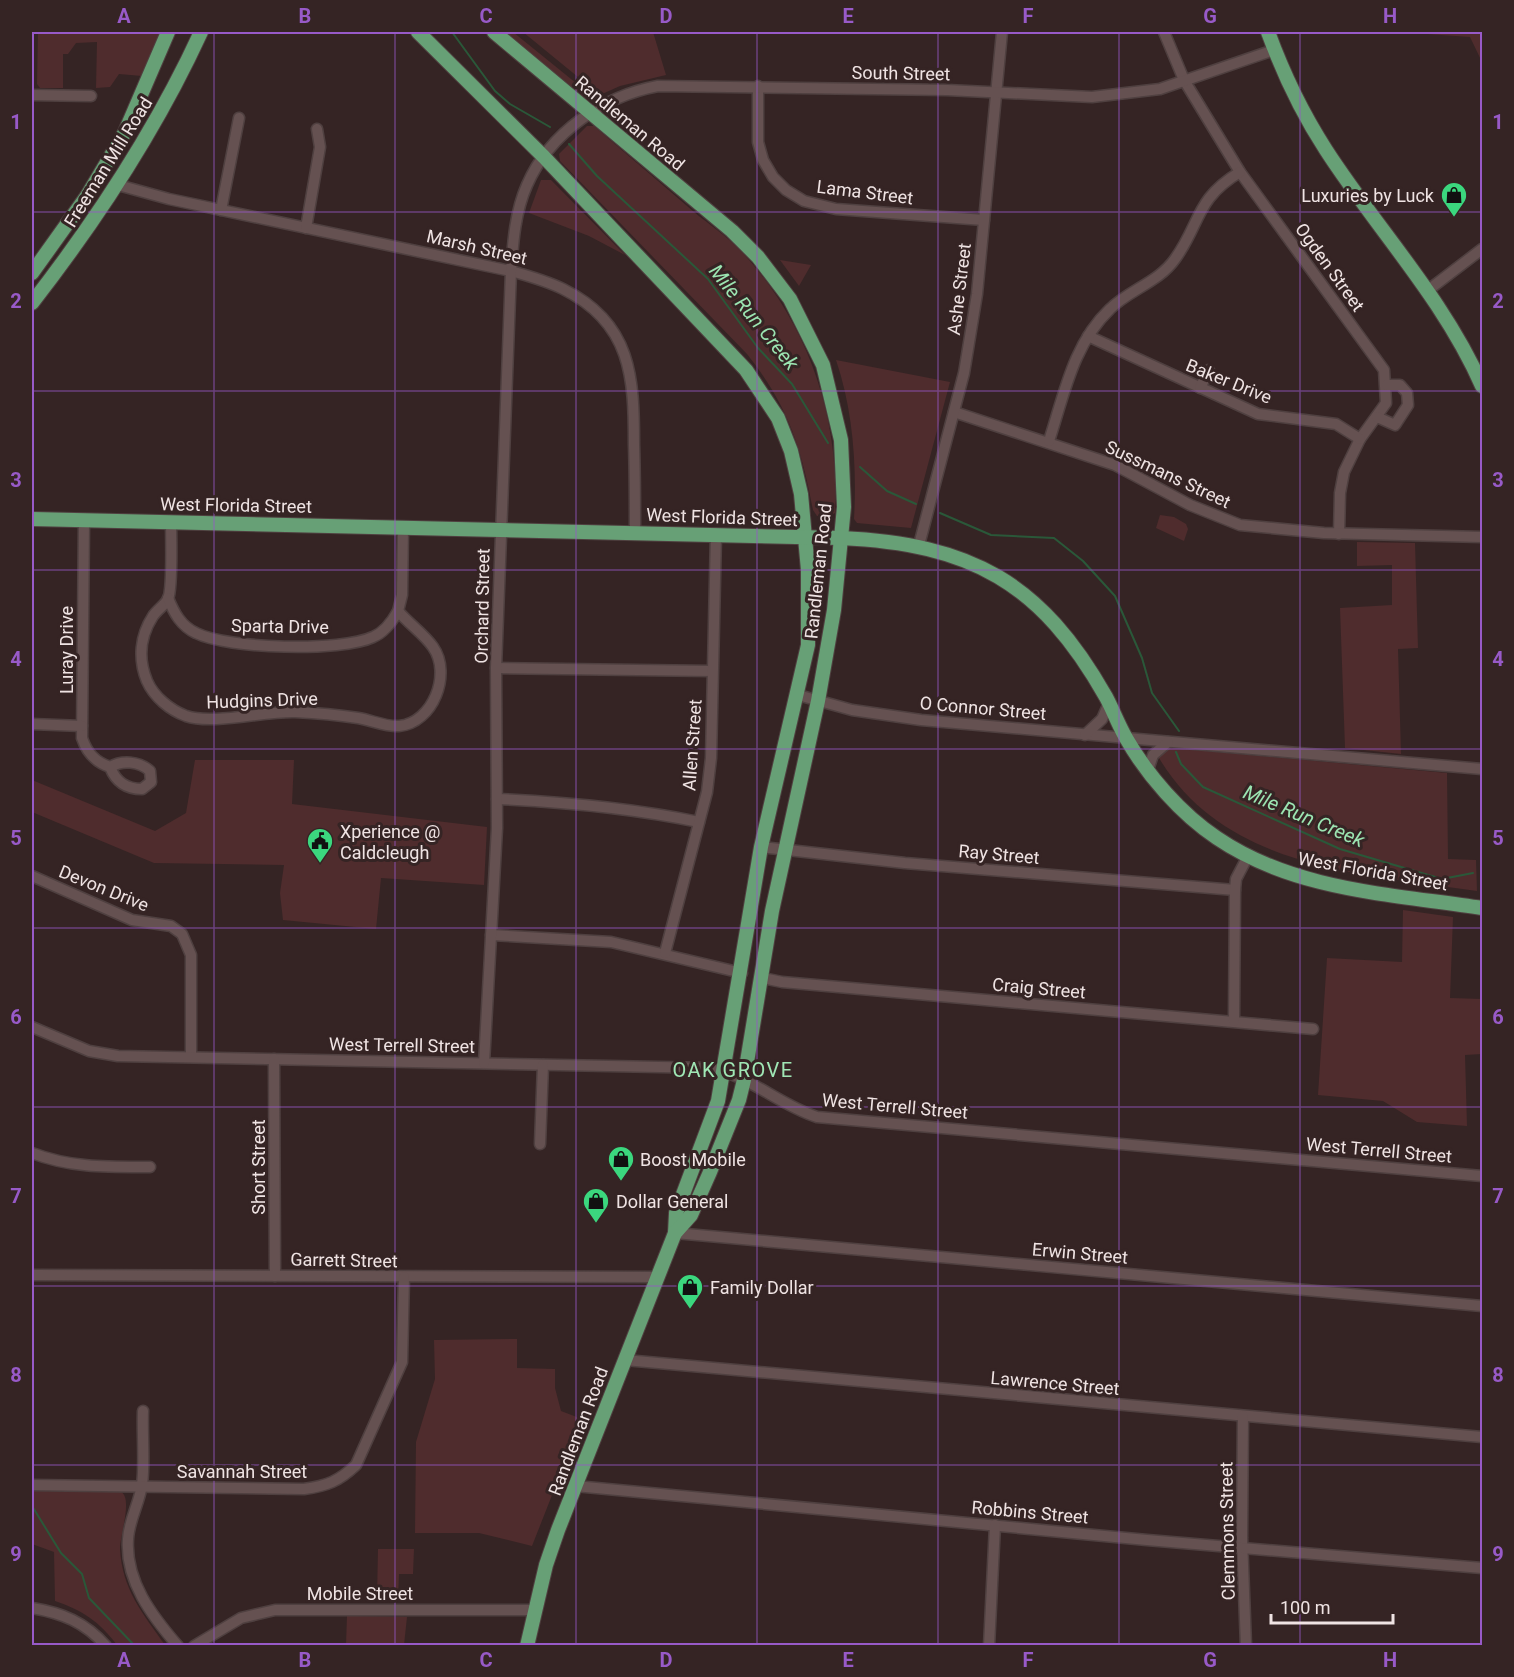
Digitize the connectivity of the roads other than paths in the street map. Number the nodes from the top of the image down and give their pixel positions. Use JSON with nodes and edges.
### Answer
{"nodes":[{"id":1,"x":168,"y":32,"type":"edge"},
{"id":2,"x":201,"y":32,"type":"edge"},
{"id":3,"x":418,"y":32,"type":"edge"},
{"id":4,"x":494,"y":32,"type":"edge"},
{"id":5,"x":1002,"y":32,"type":"edge"},
{"id":6,"x":1164,"y":32,"type":"edge"},
{"id":7,"x":1268,"y":32,"type":"edge"},
{"id":8,"x":1274,"y":50,"type":"junction"},
{"id":9,"x":1184,"y":80,"type":"junction"},
{"id":10,"x":758,"y":86,"type":"junction"},
{"id":11,"x":995,"y":92,"type":"junction"},
{"id":12,"x":32,"y":95,"type":"edge"},
{"id":13,"x":91,"y":96,"type":"dead end"},
{"id":14,"x":592,"y":112,"type":"junction"},
{"id":15,"x":239,"y":118,"type":"dead end"},
{"id":16,"x":317,"y":129,"type":"dead end"},
{"id":17,"x":544,"y":157,"type":"junction"},
{"id":18,"x":1240,"y":172,"type":"junction"},
{"id":19,"x":118,"y":185,"type":"junction"},
{"id":20,"x":221,"y":210,"type":"junction"},
{"id":21,"x":984,"y":220,"type":"junction"},
{"id":22,"x":306,"y":228,"type":"junction"},
{"id":23,"x":1482,"y":249,"type":"edge"},
{"id":24,"x":511,"y":270,"type":"junction"},
{"id":25,"x":32,"y":273,"type":"edge"},
{"id":26,"x":1427,"y":291,"type":"junction"},
{"id":27,"x":32,"y":303,"type":"edge"},
{"id":28,"x":1088,"y":336,"type":"junction"},
{"id":29,"x":1209,"y":370,"type":"dead end"},
{"id":30,"x":1387,"y":385,"type":"junction"},
{"id":31,"x":1482,"y":386,"type":"edge"},
{"id":32,"x":1200,"y":388,"type":"junction"},
{"id":33,"x":954,"y":412,"type":"junction"},
{"id":34,"x":1377,"y":417,"type":"junction"},
{"id":35,"x":1360,"y":439,"type":"junction"},
{"id":36,"x":1049,"y":441,"type":"junction"},
{"id":37,"x":32,"y":519,"type":"edge"},
{"id":38,"x":84,"y":520,"type":"junction"},
{"id":39,"x":171,"y":521,"type":"junction"},
{"id":40,"x":403,"y":527,"type":"junction"},
{"id":41,"x":500,"y":530,"type":"junction"},
{"id":42,"x":635,"y":532,"type":"junction"},
{"id":43,"x":716,"y":534,"type":"junction"},
{"id":44,"x":1339,"y":534,"type":"junction"},
{"id":45,"x":1482,"y":537,"type":"edge"},
{"id":46,"x":804,"y":538,"type":"junction"},
{"id":47,"x":841,"y":538,"type":"junction"},
{"id":48,"x":919,"y":545,"type":"junction"},
{"id":49,"x":168,"y":598,"type":"junction"},
{"id":50,"x":398,"y":611,"type":"junction"},
{"id":51,"x":496,"y":668,"type":"junction"},
{"id":52,"x":712,"y":671,"type":"junction"},
{"id":53,"x":798,"y":695,"type":"junction"},
{"id":54,"x":818,"y":701,"type":"junction"},
{"id":55,"x":1109,"y":703,"type":"junction"},
{"id":56,"x":32,"y":724,"type":"edge"},
{"id":57,"x":82,"y":726,"type":"junction"},
{"id":58,"x":1085,"y":735,"type":"junction"},
{"id":59,"x":1126,"y":738,"type":"junction"},
{"id":60,"x":1168,"y":742,"type":"junction"},
{"id":61,"x":110,"y":767,"type":"dead end"},
{"id":62,"x":1482,"y":769,"type":"edge"},
{"id":63,"x":1148,"y":770,"type":"junction"},
{"id":64,"x":497,"y":799,"type":"junction"},
{"id":65,"x":699,"y":822,"type":"junction"},
{"id":66,"x":761,"y":848,"type":"junction"},
{"id":67,"x":784,"y":852,"type":"junction"},
{"id":68,"x":1248,"y":856,"type":"junction"},
{"id":69,"x":32,"y":876,"type":"edge"},
{"id":70,"x":1235,"y":891,"type":"junction"},
{"id":71,"x":1482,"y":908,"type":"edge"},
{"id":72,"x":491,"y":935,"type":"junction"},
{"id":73,"x":665,"y":953,"type":"junction"},
{"id":74,"x":742,"y":973,"type":"junction"},
{"id":75,"x":763,"y":978,"type":"junction"},
{"id":76,"x":1234,"y":1021,"type":"junction"},
{"id":77,"x":32,"y":1027,"type":"edge"},
{"id":78,"x":1313,"y":1029,"type":"dead end"},
{"id":79,"x":191,"y":1056,"type":"junction"},
{"id":80,"x":274,"y":1059,"type":"junction"},
{"id":81,"x":484,"y":1063,"type":"junction"},
{"id":82,"x":543,"y":1065,"type":"junction"},
{"id":83,"x":725,"y":1071,"type":"junction"},
{"id":84,"x":744,"y":1080,"type":"junction"},
{"id":85,"x":540,"y":1144,"type":"dead end"},
{"id":86,"x":32,"y":1153,"type":"edge"},
{"id":87,"x":150,"y":1167,"type":"dead end"},
{"id":88,"x":1482,"y":1176,"type":"edge"},
{"id":89,"x":675,"y":1233,"type":"junction"},
{"id":90,"x":32,"y":1275,"type":"edge"},
{"id":91,"x":275,"y":1276,"type":"junction"},
{"id":92,"x":404,"y":1277,"type":"junction"},
{"id":93,"x":657,"y":1277,"type":"junction"},
{"id":94,"x":1482,"y":1305,"type":"edge"},
{"id":95,"x":625,"y":1360,"type":"junction"},
{"id":96,"x":143,"y":1411,"type":"dead end"},
{"id":97,"x":1243,"y":1416,"type":"junction"},
{"id":98,"x":1482,"y":1437,"type":"edge"},
{"id":99,"x":32,"y":1485,"type":"edge"},
{"id":100,"x":575,"y":1486,"type":"junction"},
{"id":101,"x":142,"y":1487,"type":"junction"},
{"id":102,"x":995,"y":1525,"type":"junction"},
{"id":103,"x":1243,"y":1548,"type":"junction"},
{"id":104,"x":1482,"y":1568,"type":"edge"},
{"id":105,"x":32,"y":1608,"type":"edge"},
{"id":106,"x":534,"y":1610,"type":"junction"},
{"id":107,"x":106,"y":1646,"type":"edge"},
{"id":108,"x":178,"y":1646,"type":"edge"},
{"id":109,"x":194,"y":1646,"type":"edge"},
{"id":110,"x":527,"y":1646,"type":"edge"},
{"id":111,"x":989,"y":1646,"type":"edge"},
{"id":112,"x":1246,"y":1646,"type":"edge"}],
"edges":[{"from":1,"to":25,"type":"main road","name":"Freeman Mill Road"},
{"from":2,"to":19,"type":"main road","name":"Freeman Mill Road"},
{"from":3,"to":17,"type":"main road","name":"Randleman Road"},
{"from":4,"to":14,"type":"main road","name":"Randleman Road"},
{"from":5,"to":11,"type":"street","name":"Ashe Street"},
{"from":6,"to":9,"type":"street","name":"Ogden Street"},
{"from":7,"to":8,"type":"main road"},
{"from":8,"to":9,"type":"street","name":"South Street"},
{"from":8,"to":26,"type":"main road"},
{"from":9,"to":11,"type":"street","name":"South Street"},
{"from":9,"to":18,"type":"street","name":"Ogden Street"},
{"from":10,"to":11,"type":"street","name":"South Street"},
{"from":10,"to":14,"type":"street","name":"South Street"},
{"from":10,"to":21,"type":"street","name":"Lama Street"},
{"from":11,"to":21,"type":"street","name":"Ashe Street"},
{"from":12,"to":13,"type":"street"},
{"from":14,"to":17,"type":"street","name":"South Street"},
{"from":14,"to":47,"type":"main road","name":"Randleman Road"},
{"from":15,"to":20,"type":"street"},
{"from":16,"to":22,"type":"street"},
{"from":17,"to":24,"type":"street","name":"Orchard Street"},
{"from":17,"to":46,"type":"main road","name":"Randleman Road"},
{"from":18,"to":28,"type":"street"},
{"from":18,"to":30,"type":"street","name":"Ogden Street"},
{"from":19,"to":20,"type":"street","name":"Marsh Street"},
{"from":19,"to":27,"type":"main road","name":"Freeman Mill Road"},
{"from":20,"to":22,"type":"street","name":"Marsh Street"},
{"from":21,"to":33,"type":"street","name":"Ashe Street"},
{"from":22,"to":24,"type":"street","name":"Marsh Street"},
{"from":23,"to":26,"type":"street"},
{"from":24,"to":41,"type":"street","name":"Orchard Street"},
{"from":24,"to":42,"type":"street","name":"Marsh Street"},
{"from":26,"to":31,"type":"main road"},
{"from":28,"to":32,"type":"street","name":"Baker Drive"},
{"from":28,"to":36,"type":"street"},
{"from":29,"to":32,"type":"street"},
{"from":30,"to":34,"type":"street"},
{"from":30,"to":34,"type":"street"},
{"from":32,"to":35,"type":"street","name":"Baker Drive"},
{"from":33,"to":36,"type":"street","name":"Sussmans Street"},
{"from":33,"to":48,"type":"street","name":"Ashe Street"},
{"from":34,"to":35,"type":"street"},
{"from":35,"to":44,"type":"street"},
{"from":36,"to":44,"type":"street","name":"Sussmans Street"},
{"from":37,"to":38,"type":"main road","name":"West Florida Street"},
{"from":38,"to":39,"type":"main road","name":"West Florida Street"},
{"from":38,"to":57,"type":"street","name":"Luray Drive"},
{"from":39,"to":40,"type":"main road","name":"West Florida Street"},
{"from":39,"to":49,"type":"street"},
{"from":40,"to":41,"type":"main road","name":"West Florida Street"},
{"from":40,"to":50,"type":"street"},
{"from":41,"to":42,"type":"main road","name":"West Florida Street"},
{"from":41,"to":51,"type":"street","name":"Orchard Street"},
{"from":42,"to":43,"type":"main road","name":"West Florida Street"},
{"from":43,"to":46,"type":"main road","name":"West Florida Street"},
{"from":43,"to":52,"type":"street","name":"Allen Street"},
{"from":44,"to":45,"type":"street","name":"Sussmans Street"},
{"from":46,"to":47,"type":"main road","name":"West Florida Street"},
{"from":46,"to":53,"type":"main road","name":"Randleman Road"},
{"from":47,"to":48,"type":"main road","name":"West Florida Street"},
{"from":47,"to":54,"type":"main road","name":"Randleman Road"},
{"from":48,"to":55,"type":"main road","name":"West Florida Street"},
{"from":49,"to":50,"type":"street","name":"Sparta Drive"},
{"from":49,"to":50,"type":"street","name":"Hudgins Drive"},
{"from":51,"to":52,"type":"street"},
{"from":51,"to":64,"type":"street","name":"Orchard Street"},
{"from":52,"to":65,"type":"street","name":"Allen Street"},
{"from":53,"to":54,"type":"street","name":"O Connor Street"},
{"from":53,"to":66,"type":"main road","name":"Randleman Road"},
{"from":54,"to":58,"type":"street","name":"O Connor Street"},
{"from":54,"to":67,"type":"main road","name":"Randleman Road"},
{"from":55,"to":58,"type":"street"},
{"from":55,"to":59,"type":"main road","name":"West Florida Street"},
{"from":56,"to":57,"type":"street"},
{"from":57,"to":61,"type":"street","name":"Luray Drive"},
{"from":58,"to":59,"type":"street","name":"O Connor Street"},
{"from":59,"to":60,"type":"street","name":"O Connor Street"},
{"from":59,"to":63,"type":"main road","name":"West Florida Street"},
{"from":60,"to":62,"type":"street","name":"O Connor Street"},
{"from":60,"to":63,"type":"street"},
{"from":63,"to":68,"type":"main road","name":"West Florida Street"},
{"from":64,"to":65,"type":"street"},
{"from":64,"to":72,"type":"street","name":"Orchard Street"},
{"from":65,"to":73,"type":"street","name":"Allen Street"},
{"from":66,"to":67,"type":"street","name":"Ray Street"},
{"from":66,"to":74,"type":"main road","name":"Randleman Road"},
{"from":67,"to":70,"type":"street","name":"Ray Street"},
{"from":67,"to":75,"type":"main road","name":"Randleman Road"},
{"from":68,"to":70,"type":"street"},
{"from":68,"to":71,"type":"main road","name":"West Florida Street"},
{"from":69,"to":79,"type":"street","name":"Devon Drive"},
{"from":70,"to":76,"type":"street"},
{"from":72,"to":73,"type":"street"},
{"from":72,"to":81,"type":"street","name":"Orchard Street"},
{"from":73,"to":74,"type":"street"},
{"from":74,"to":83,"type":"main road","name":"Randleman Road"},
{"from":75,"to":76,"type":"street","name":"Craig Street"},
{"from":75,"to":84,"type":"main road","name":"Randleman Road"},
{"from":76,"to":78,"type":"street","name":"Craig Street"},
{"from":77,"to":79,"type":"street","name":"West Terrell Street"},
{"from":79,"to":80,"type":"street","name":"West Terrell Street"},
{"from":80,"to":81,"type":"street","name":"West Terrell Street"},
{"from":80,"to":91,"type":"street","name":"Short Street"},
{"from":81,"to":82,"type":"street","name":"West Terrell Street"},
{"from":82,"to":83,"type":"street","name":"West Terrell Street"},
{"from":82,"to":85,"type":"street"},
{"from":83,"to":84,"type":"street","name":"West Terrell Street"},
{"from":83,"to":89,"type":"main road","name":"Randleman Road"},
{"from":84,"to":88,"type":"street","name":"West Terrell Street"},
{"from":84,"to":89,"type":"main road","name":"Randleman Road"},
{"from":86,"to":87,"type":"street"},
{"from":89,"to":93,"type":"main road","name":"Randleman Road"},
{"from":89,"to":94,"type":"street","name":"Erwin Street"},
{"from":90,"to":91,"type":"street","name":"Garrett Street"},
{"from":91,"to":92,"type":"street","name":"Garrett Street"},
{"from":92,"to":93,"type":"street","name":"Garrett Street"},
{"from":92,"to":101,"type":"street","name":"Savannah Street"},
{"from":93,"to":95,"type":"main road","name":"Randleman Road"},
{"from":95,"to":97,"type":"street","name":"Lawrence Street"},
{"from":95,"to":100,"type":"main road","name":"Randleman Road"},
{"from":96,"to":101,"type":"street"},
{"from":97,"to":98,"type":"street","name":"Lawrence Street"},
{"from":97,"to":103,"type":"street","name":"Clemmons Street"},
{"from":99,"to":101,"type":"street","name":"Savannah Street"},
{"from":100,"to":102,"type":"street","name":"Robbins Street"},
{"from":100,"to":106,"type":"main road","name":"Randleman Road"},
{"from":101,"to":108,"type":"street"},
{"from":102,"to":103,"type":"street","name":"Robbins Street"},
{"from":102,"to":111,"type":"street"},
{"from":103,"to":104,"type":"street","name":"Robbins Street"},
{"from":103,"to":112,"type":"street","name":"Clemmons Street"},
{"from":105,"to":107,"type":"street"},
{"from":106,"to":109,"type":"street","name":"Mobile Street"},
{"from":106,"to":110,"type":"main road","name":"Randleman Road"}]}
